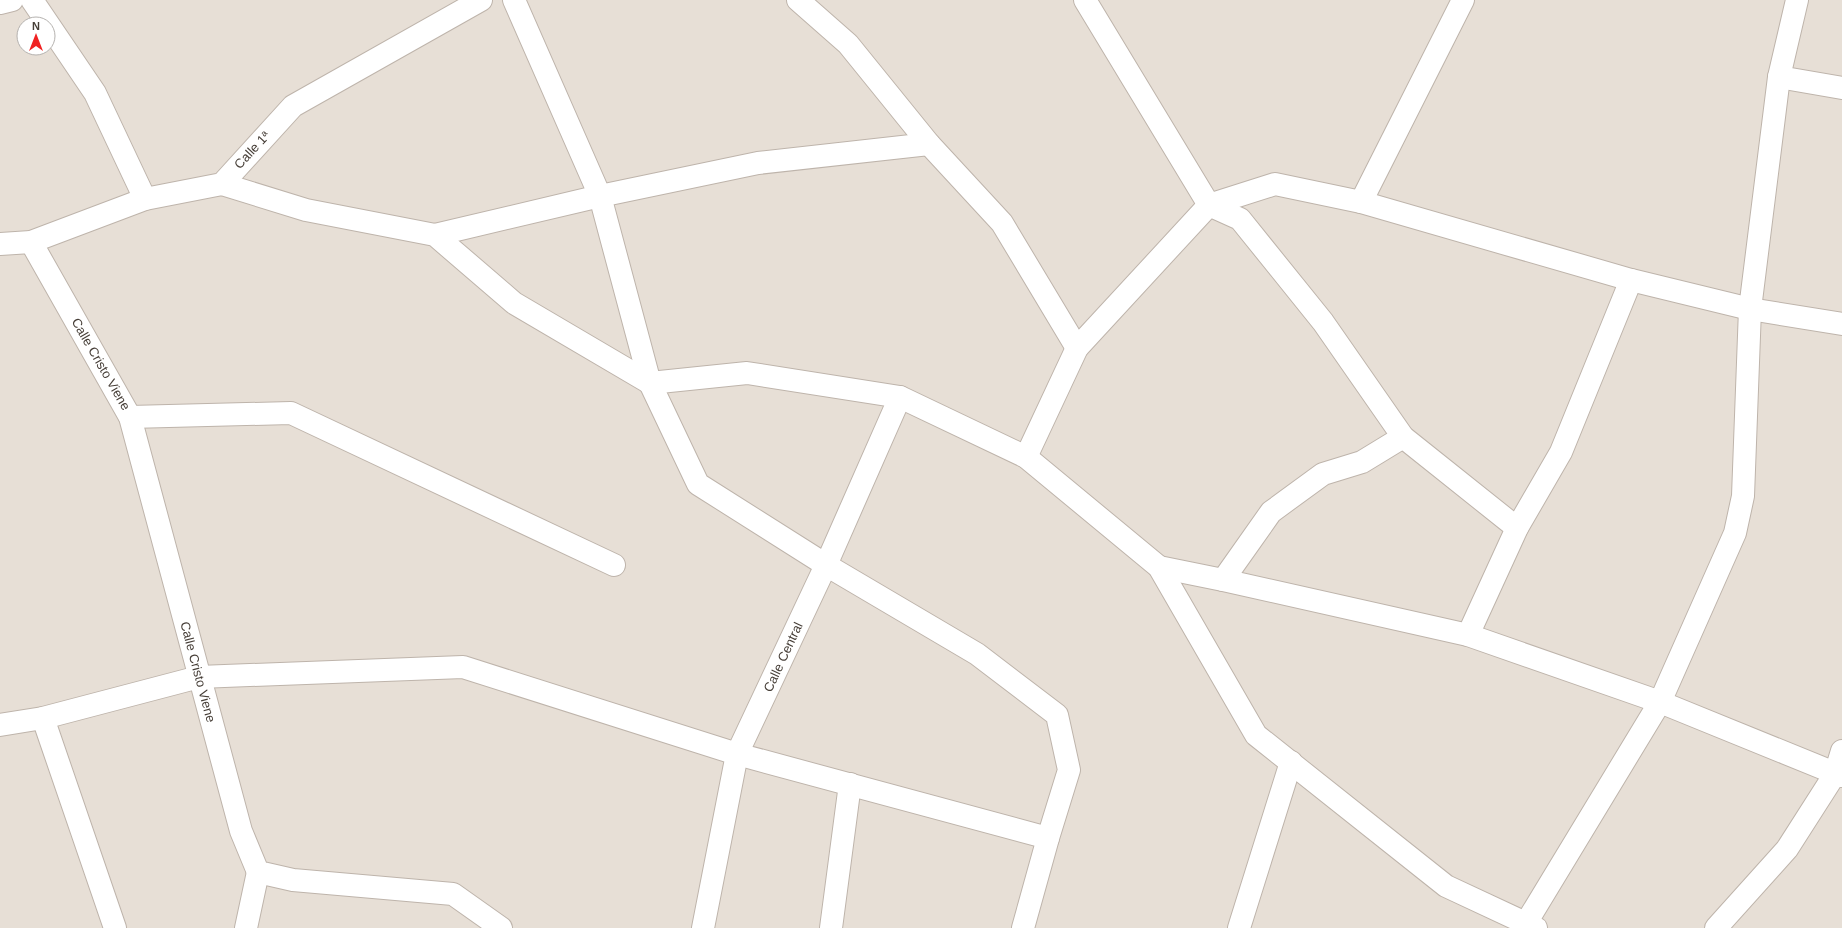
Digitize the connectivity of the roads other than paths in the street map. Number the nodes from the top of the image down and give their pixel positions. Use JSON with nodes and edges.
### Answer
{"nodes":[{"id":1,"x":12,"y":0,"type":"edge"},
{"id":2,"x":32,"y":0,"type":"edge"},
{"id":3,"x":481,"y":0,"type":"edge"},
{"id":4,"x":514,"y":0,"type":"edge"},
{"id":5,"x":798,"y":0,"type":"edge"},
{"id":6,"x":1085,"y":0,"type":"edge"},
{"id":7,"x":1463,"y":0,"type":"edge"},
{"id":8,"x":1797,"y":0,"type":"edge"},
{"id":9,"x":0,"y":3,"type":"edge"},
{"id":10,"x":1779,"y":77,"type":"junction"},
{"id":11,"x":1842,"y":88,"type":"edge"},
{"id":12,"x":928,"y":144,"type":"junction"},
{"id":13,"x":222,"y":184,"type":"junction"},
{"id":14,"x":600,"y":196,"type":"junction"},
{"id":15,"x":145,"y":199,"type":"junction"},
{"id":16,"x":1361,"y":202,"type":"junction"},
{"id":17,"x":1209,"y":206,"type":"junction"},
{"id":18,"x":435,"y":235,"type":"junction"},
{"id":19,"x":31,"y":242,"type":"junction"},
{"id":20,"x":0,"y":244,"type":"edge"},
{"id":21,"x":1631,"y":280,"type":"junction"},
{"id":22,"x":1750,"y":309,"type":"junction"},
{"id":23,"x":1842,"y":324,"type":"edge"},
{"id":24,"x":1077,"y":348,"type":"junction"},
{"id":25,"x":650,"y":382,"type":"junction"},
{"id":26,"x":900,"y":397,"type":"junction"},
{"id":27,"x":130,"y":417,"type":"junction"},
{"id":28,"x":1403,"y":437,"type":"junction"},
{"id":29,"x":1026,"y":456,"type":"junction"},
{"id":30,"x":1517,"y":528,"type":"junction"},
{"id":31,"x":614,"y":565,"type":"dead end"},
{"id":32,"x":826,"y":565,"type":"junction"},
{"id":33,"x":1158,"y":567,"type":"junction"},
{"id":34,"x":1223,"y":580,"type":"junction"},
{"id":35,"x":1468,"y":635,"type":"junction"},
{"id":36,"x":199,"y":676,"type":"junction"},
{"id":37,"x":1660,"y":702,"type":"junction"},
{"id":38,"x":44,"y":718,"type":"junction"},
{"id":39,"x":0,"y":725,"type":"edge"},
{"id":40,"x":1842,"y":751,"type":"edge"},
{"id":41,"x":737,"y":754,"type":"junction"},
{"id":42,"x":1291,"y":762,"type":"junction"},
{"id":43,"x":1838,"y":775,"type":"edge"},
{"id":44,"x":850,"y":784,"type":"junction"},
{"id":45,"x":1048,"y":838,"type":"junction"},
{"id":46,"x":258,"y":872,"type":"junction"},
{"id":47,"x":1528,"y":927,"type":"edge"},
{"id":48,"x":115,"y":928,"type":"edge"},
{"id":49,"x":246,"y":928,"type":"edge"},
{"id":50,"x":501,"y":928,"type":"edge"},
{"id":51,"x":703,"y":928,"type":"edge"},
{"id":52,"x":831,"y":928,"type":"edge"},
{"id":53,"x":1023,"y":928,"type":"edge"},
{"id":54,"x":1239,"y":928,"type":"edge"},
{"id":55,"x":1716,"y":928,"type":"edge"}],
"edges":[{"from":1,"to":9,"type":"street"},
{"from":2,"to":15,"type":"street"},
{"from":3,"to":13,"type":"street","name":"Calle 1ª"},
{"from":4,"to":14,"type":"street"},
{"from":5,"to":12,"type":"street"},
{"from":6,"to":17,"type":"street"},
{"from":7,"to":16,"type":"street"},
{"from":8,"to":10,"type":"street"},
{"from":10,"to":11,"type":"street"},
{"from":10,"to":22,"type":"street"},
{"from":12,"to":14,"type":"street"},
{"from":12,"to":24,"type":"street"},
{"from":13,"to":15,"type":"street"},
{"from":13,"to":18,"type":"street"},
{"from":14,"to":18,"type":"street"},
{"from":14,"to":25,"type":"street"},
{"from":15,"to":19,"type":"street"},
{"from":16,"to":17,"type":"street"},
{"from":16,"to":21,"type":"street"},
{"from":17,"to":24,"type":"street"},
{"from":17,"to":28,"type":"street"},
{"from":18,"to":25,"type":"street"},
{"from":19,"to":20,"type":"street"},
{"from":19,"to":27,"type":"street","name":"Calle Cristo Viene"},
{"from":21,"to":22,"type":"street"},
{"from":21,"to":30,"type":"street"},
{"from":22,"to":23,"type":"street"},
{"from":22,"to":37,"type":"street"},
{"from":24,"to":29,"type":"street"},
{"from":25,"to":26,"type":"street"},
{"from":25,"to":32,"type":"street"},
{"from":26,"to":29,"type":"street"},
{"from":26,"to":32,"type":"street","name":"Calle Central"},
{"from":27,"to":31,"type":"street"},
{"from":27,"to":36,"type":"street","name":"Calle Cristo Viene"},
{"from":28,"to":30,"type":"street"},
{"from":28,"to":34,"type":"street"},
{"from":29,"to":33,"type":"street"},
{"from":30,"to":35,"type":"street"},
{"from":32,"to":41,"type":"street","name":"Calle Central"},
{"from":32,"to":45,"type":"street"},
{"from":33,"to":34,"type":"street"},
{"from":33,"to":42,"type":"street"},
{"from":34,"to":35,"type":"street"},
{"from":35,"to":37,"type":"street"},
{"from":36,"to":38,"type":"street"},
{"from":36,"to":41,"type":"street"},
{"from":36,"to":46,"type":"street","name":"Calle Cristo Viene"},
{"from":37,"to":43,"type":"street"},
{"from":37,"to":47,"type":"street"},
{"from":38,"to":39,"type":"street"},
{"from":38,"to":48,"type":"street"},
{"from":40,"to":43,"type":"street"},
{"from":41,"to":44,"type":"street"},
{"from":41,"to":51,"type":"street","name":"Calle Central"},
{"from":42,"to":47,"type":"street"},
{"from":42,"to":54,"type":"street"},
{"from":43,"to":55,"type":"street"},
{"from":44,"to":45,"type":"street"},
{"from":44,"to":52,"type":"street"},
{"from":45,"to":53,"type":"street"},
{"from":46,"to":49,"type":"street"},
{"from":46,"to":50,"type":"street"}]}
